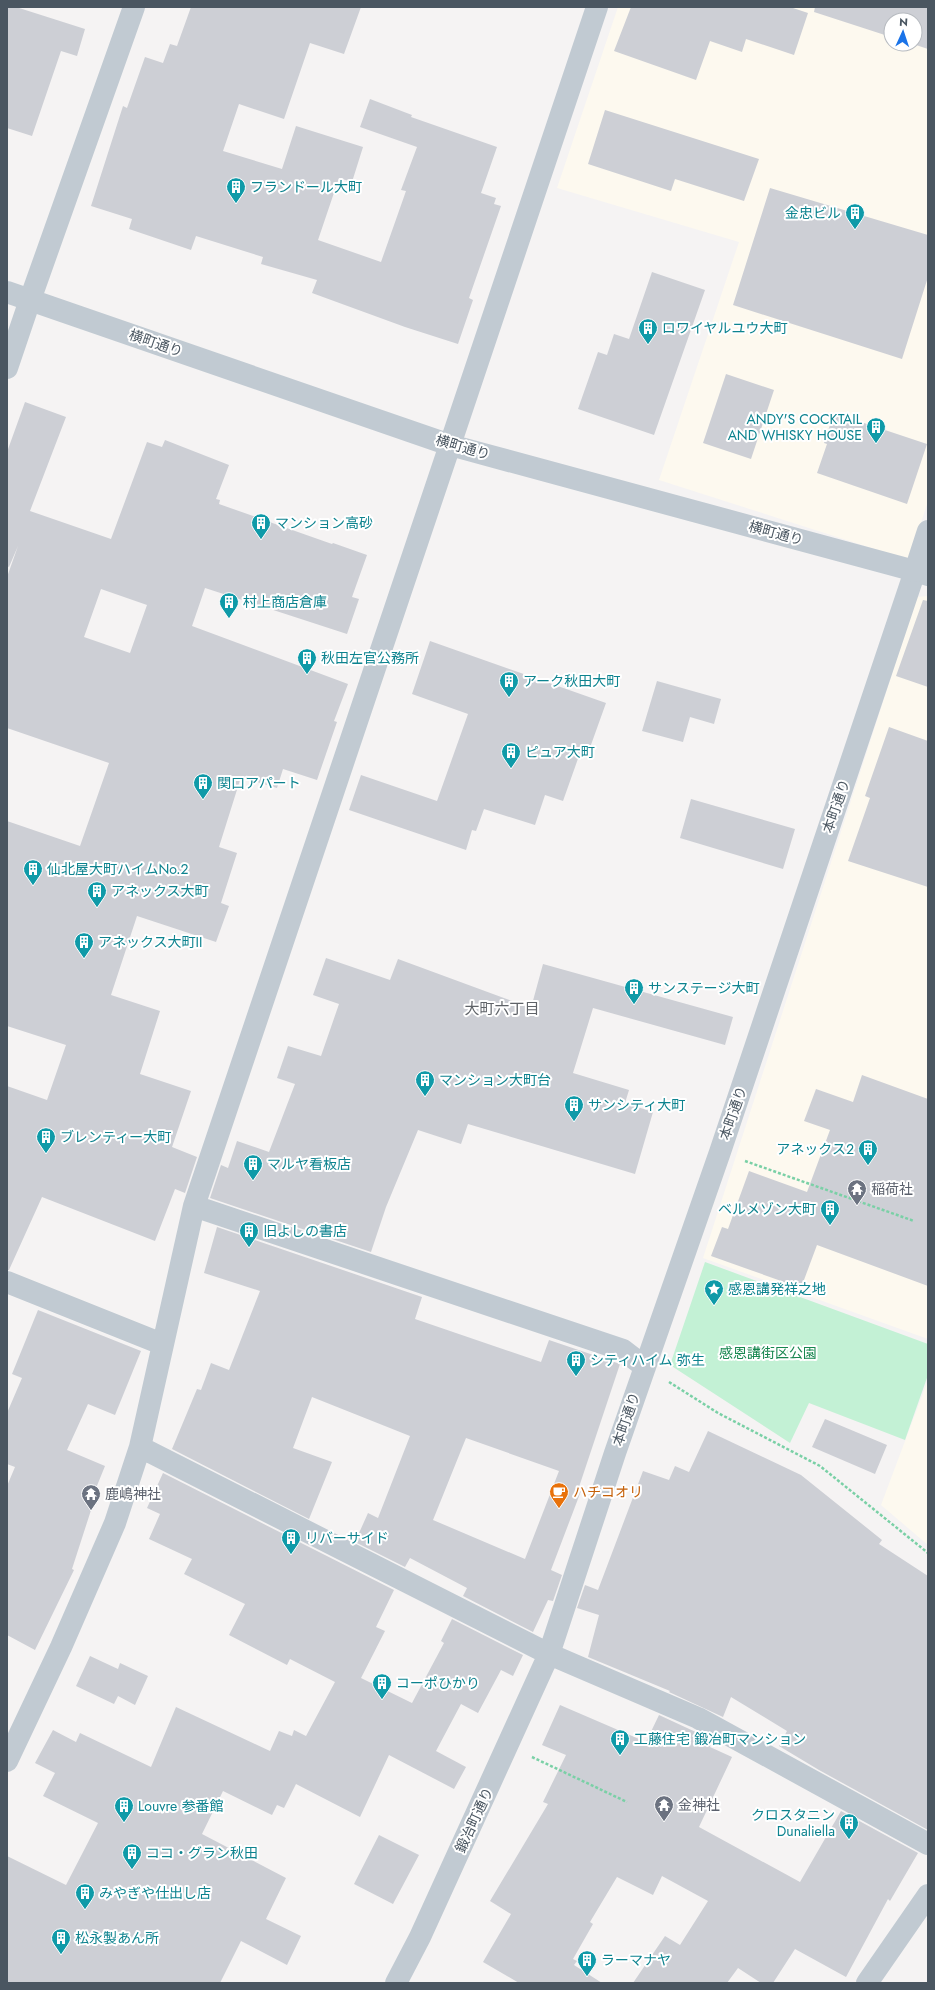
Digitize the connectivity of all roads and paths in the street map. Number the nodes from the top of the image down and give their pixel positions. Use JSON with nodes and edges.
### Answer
{"nodes":[{"id":1,"x":134,"y":7,"type":"edge"},
{"id":2,"x":597,"y":7,"type":"edge"},
{"id":3,"x":7,"y":292,"type":"edge"},
{"id":4,"x":30,"y":300,"type":"junction"},
{"id":5,"x":7,"y":368,"type":"edge"},
{"id":6,"x":450,"y":445,"type":"junction"},
{"id":7,"x":928,"y":530,"type":"edge"},
{"id":8,"x":922,"y":573,"type":"edge"},
{"id":9,"x":720,"y":1152,"type":"junction"},
{"id":10,"x":194,"y":1206,"type":"junction"},
{"id":11,"x":914,"y":1221,"type":"dead end"},
{"id":12,"x":7,"y":1282,"type":"edge"},
{"id":13,"x":162,"y":1344,"type":"junction"},
{"id":14,"x":645,"y":1367,"type":"junction"},
{"id":15,"x":140,"y":1447,"type":"junction"},
{"id":16,"x":928,"y":1553,"type":"edge"},
{"id":17,"x":549,"y":1654,"type":"junction"},
{"id":18,"x":508,"y":1746,"type":"junction"},
{"id":19,"x":7,"y":1761,"type":"edge"},
{"id":20,"x":627,"y":1802,"type":"dead end"},
{"id":21,"x":928,"y":1844,"type":"edge"},
{"id":22,"x":928,"y":1895,"type":"edge"},
{"id":23,"x":396,"y":1983,"type":"edge"},
{"id":24,"x":868,"y":1983,"type":"edge"}],
"edges":[{"from":1,"to":4,"type":"street"},
{"from":2,"to":6,"type":"street"},
{"from":3,"to":4,"type":"street","name":"横町通り"},
{"from":4,"to":5,"type":"street"},
{"from":4,"to":6,"type":"street","name":"横町通り"},
{"from":6,"to":8,"type":"street","name":"横町通り"},
{"from":6,"to":10,"type":"street"},
{"from":7,"to":8,"type":"street","name":"本町通り"},
{"from":8,"to":9,"type":"street","name":"本町通り"},
{"from":9,"to":11,"type":"path"},
{"from":9,"to":14,"type":"street","name":"本町通り"},
{"from":10,"to":13,"type":"street"},
{"from":10,"to":14,"type":"street"},
{"from":12,"to":13,"type":"street"},
{"from":13,"to":15,"type":"street"},
{"from":14,"to":16,"type":"path"},
{"from":14,"to":17,"type":"street","name":"本町通り"},
{"from":15,"to":17,"type":"street"},
{"from":15,"to":19,"type":"street"},
{"from":17,"to":18,"type":"street","name":"鍛冶町通り"},
{"from":17,"to":21,"type":"street"},
{"from":18,"to":20,"type":"path"},
{"from":18,"to":23,"type":"street","name":"鍛冶町通り"},
{"from":22,"to":24,"type":"street"}]}
